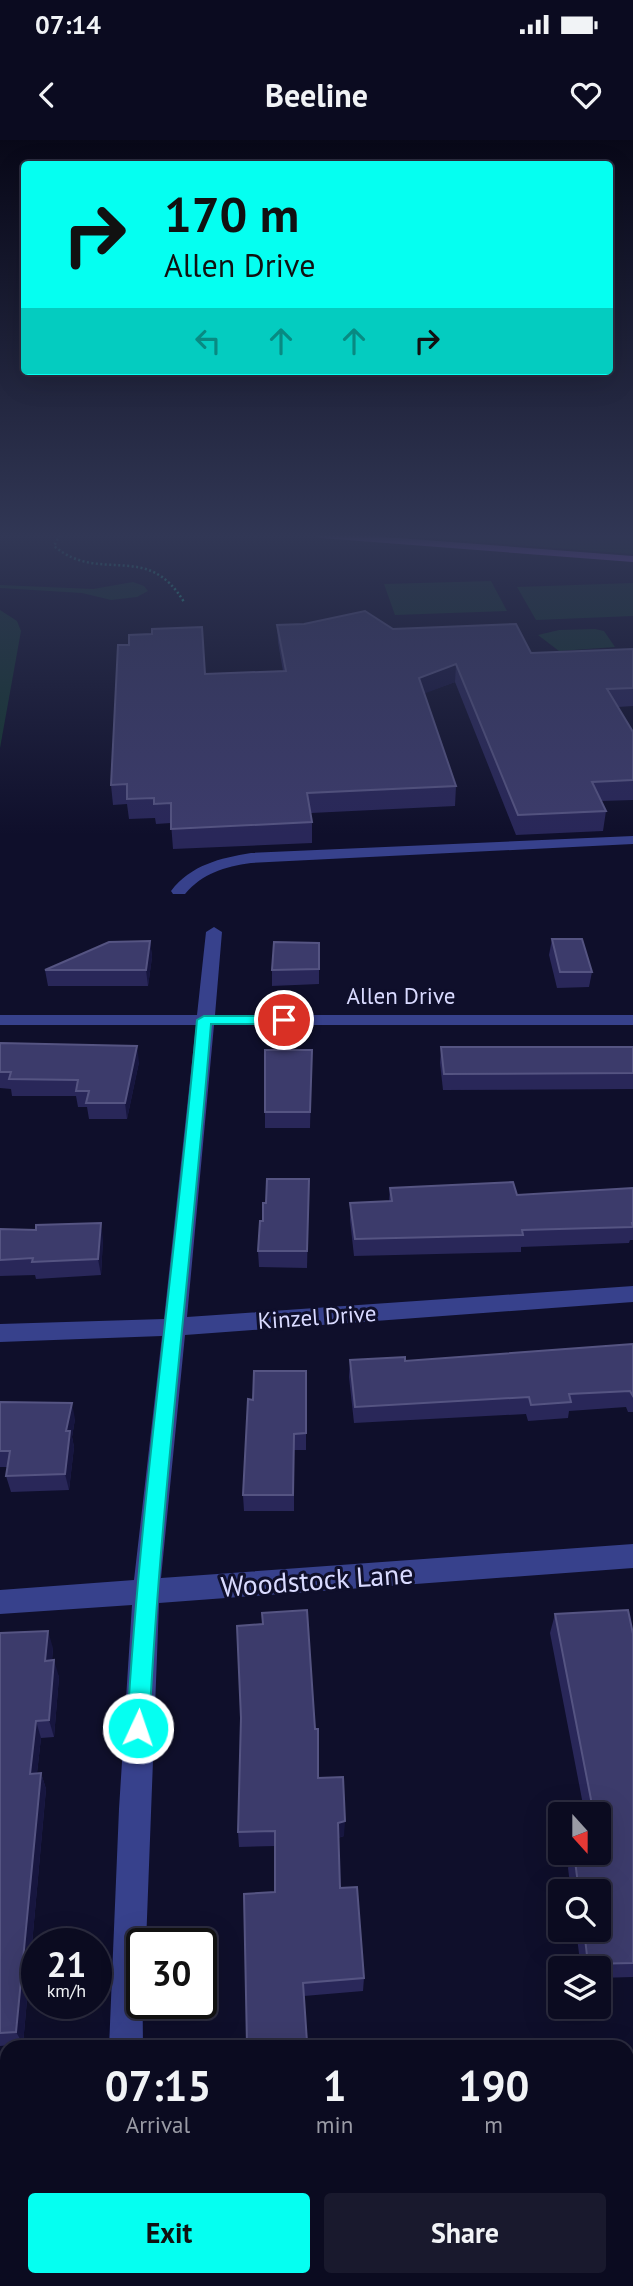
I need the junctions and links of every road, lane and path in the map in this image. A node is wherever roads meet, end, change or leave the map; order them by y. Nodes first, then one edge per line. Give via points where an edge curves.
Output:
1 (633, 840) edge
2 (178, 891) dead end
3 (214, 932) dead end
4 (0, 1020) edge
5 (204, 1020) junction
6 (633, 1020) edge
7 (633, 1294) edge
8 (173, 1327) junction
9 (0, 1333) edge
10 (633, 1556) edge
11 (146, 1593) junction
12 (0, 1602) edge
13 (126, 2040) edge

1 - 2 street via 251,858 213,865
3 - 5 street
4 - 5 street, Allen Drive
5 - 6 street, Allen Drive
5 - 8 street
7 - 8 street, Kinzel Drive
8 - 9 street, Kinzel Drive
8 - 11 street
10 - 11 street, Woodstock Lane
11 - 12 street, Woodstock Lane
11 - 13 street

